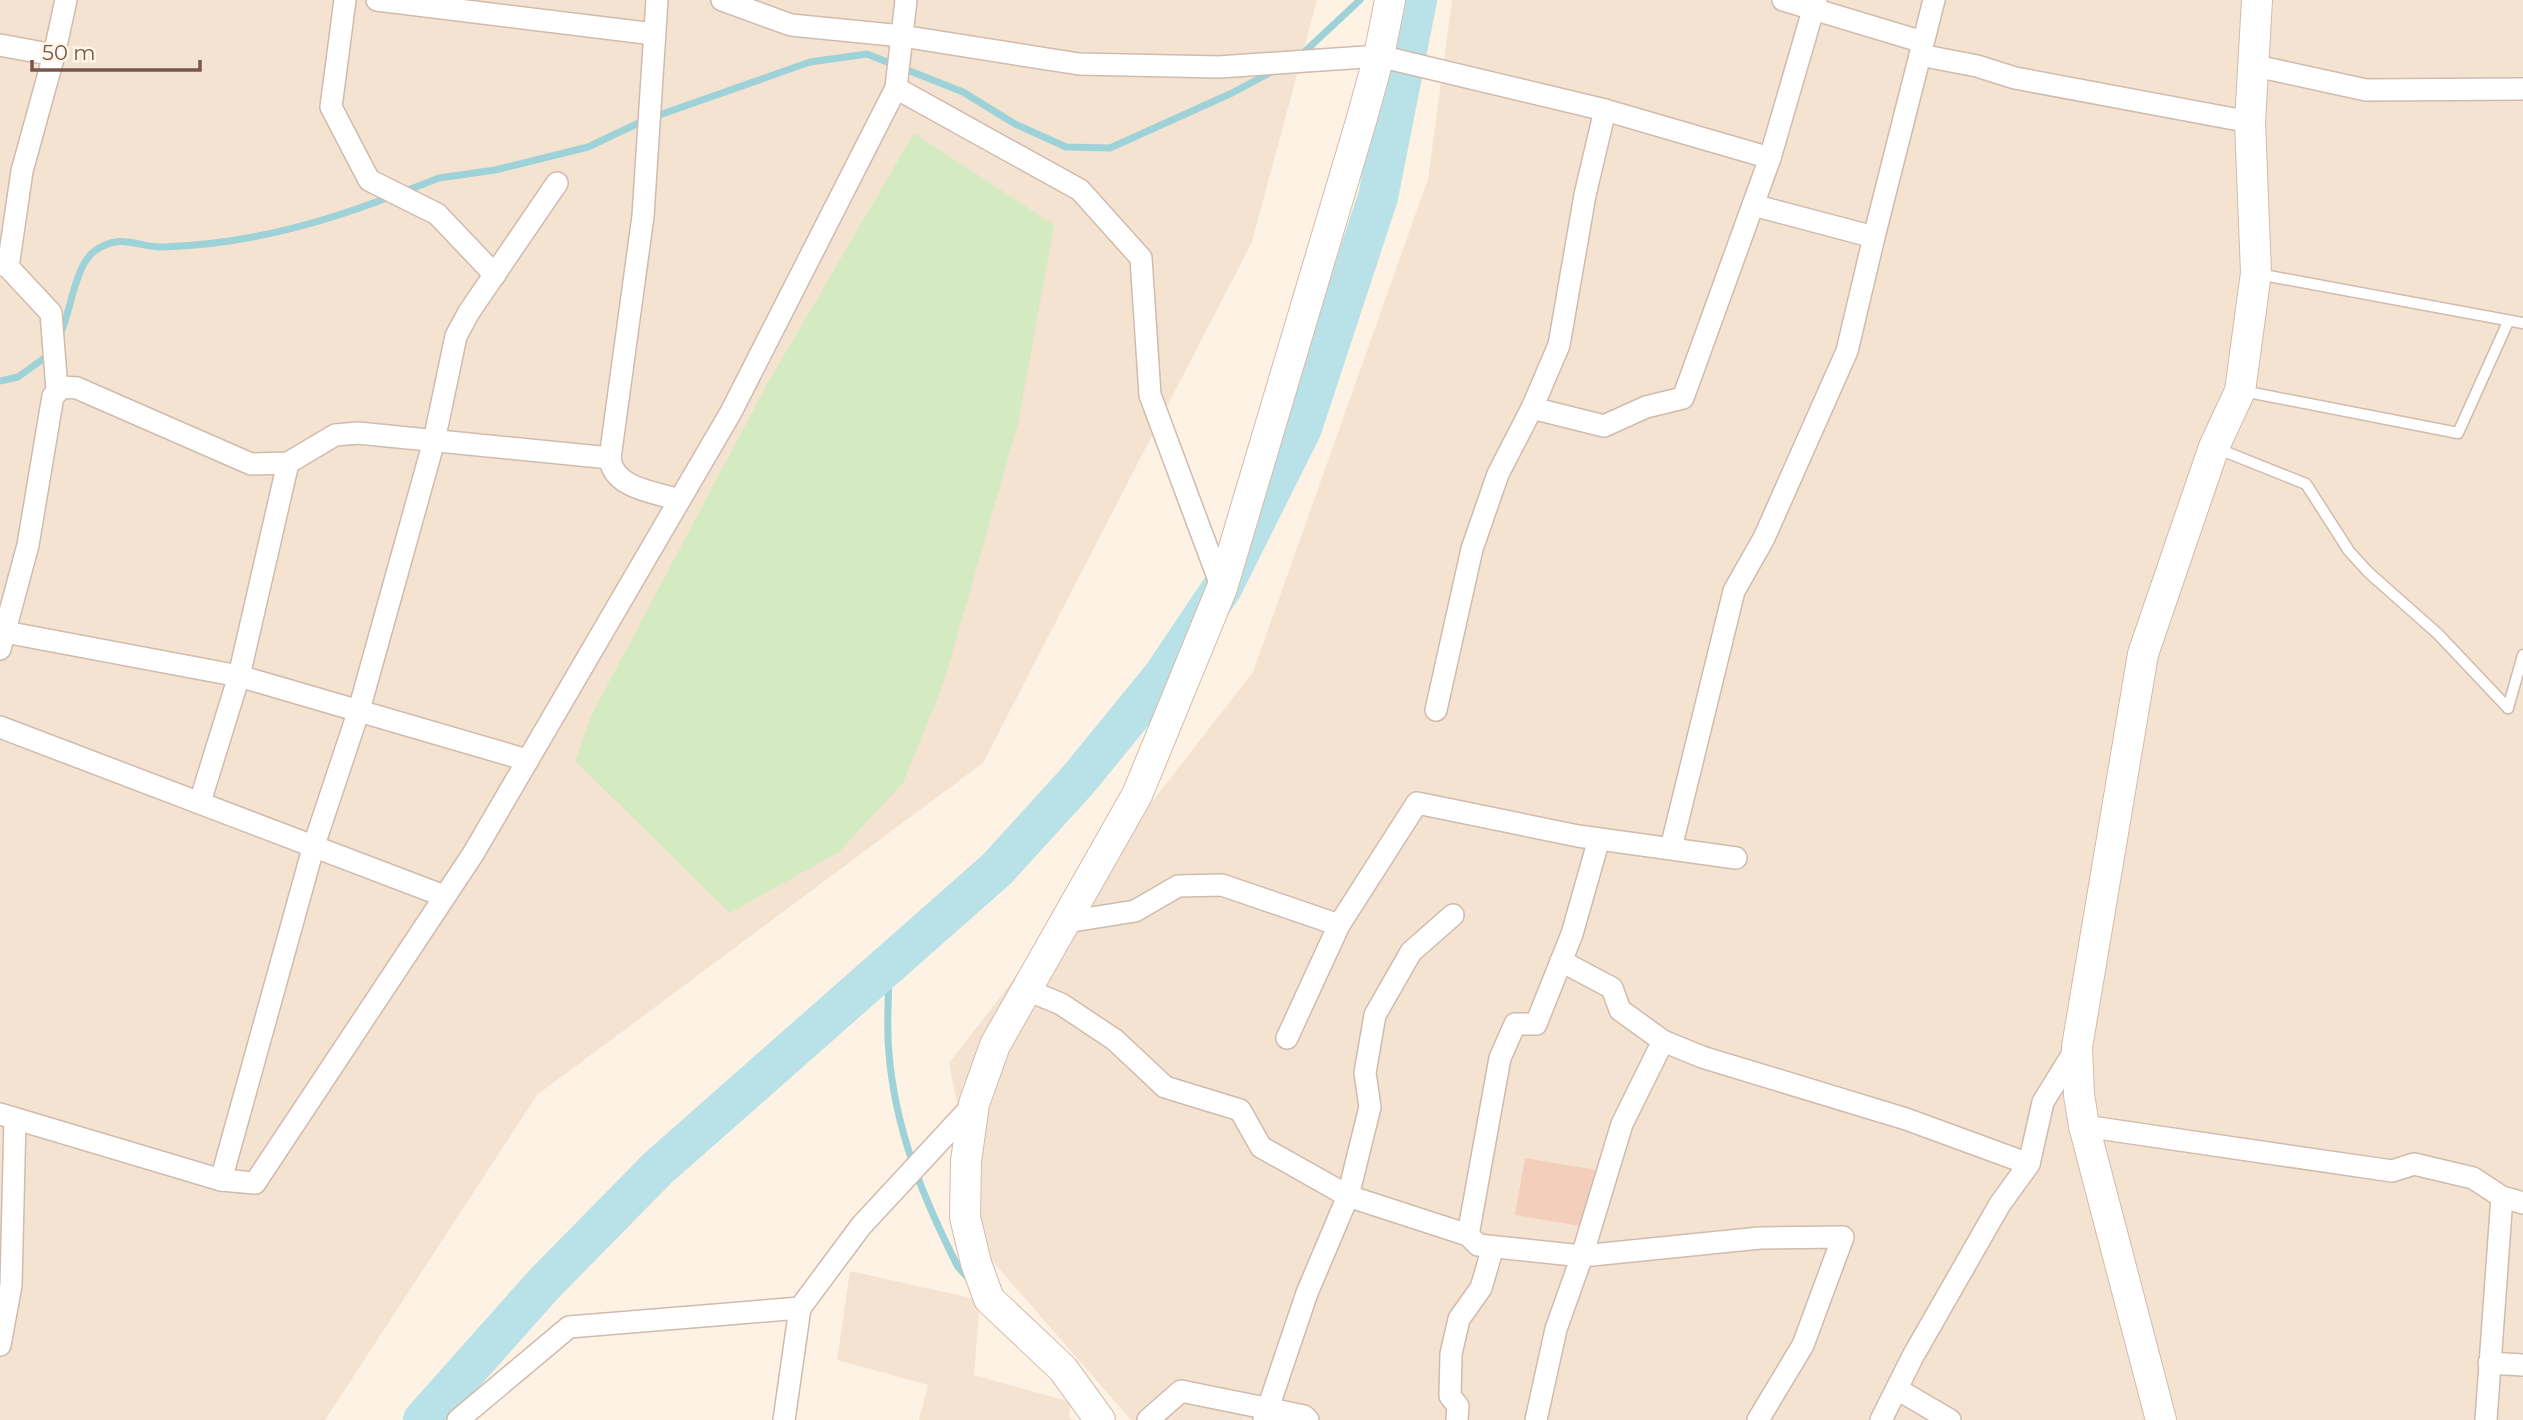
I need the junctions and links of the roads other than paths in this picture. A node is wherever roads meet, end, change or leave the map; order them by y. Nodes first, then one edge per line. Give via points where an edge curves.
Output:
1 (66, 0) edge
2 (345, 0) edge
3 (377, 0) edge
4 (657, 0) edge
5 (722, 0) edge
6 (906, 0) edge
7 (1390, 0) edge
8 (1783, 0) edge
9 (1934, 0) edge
10 (2257, 0) edge
11 (1814, 6) edge
12 (654, 34) junction
13 (902, 36) junction
14 (0, 45) edge
15 (1922, 49) junction
16 (54, 55) junction
17 (1379, 57) junction
18 (2252, 65) junction
19 (896, 88) junction
20 (2523, 89) edge
21 (1605, 110) junction
22 (2250, 122) junction
23 (1770, 158) junction
24 (557, 183) dead end
25 (1753, 205) junction
26 (1874, 237) junction
27 (4, 266) edge
28 (2256, 273) junction
29 (495, 275) junction
30 (2508, 322) junction
31 (2523, 323) edge
32 (57, 390) junction
33 (2240, 391) junction
34 (1532, 408) junction
35 (434, 441) junction
36 (2214, 447) junction
37 (610, 458) junction
38 (288, 463) junction
39 (680, 500) junction
40 (1222, 588) junction
41 (2, 638) edge
42 (2523, 655) edge
43 (239, 676) junction
44 (359, 710) junction
45 (1436, 710) dead end
46 (0, 727) edge
47 (527, 760) junction
48 (200, 802) junction
49 (1599, 839) junction
50 (314, 845) junction
51 (1671, 848) junction
52 (1736, 858) dead end
53 (444, 896) junction
54 (1453, 915) dead end
55 (1066, 922) junction
56 (1339, 925) junction
57 (1561, 961) junction
58 (1027, 990) junction
59 (1287, 1038) dead end
60 (1663, 1041) junction
61 (2077, 1047) junction
62 (974, 1104) junction
63 (8, 1116) edge
64 (2084, 1126) junction
65 (2029, 1164) junction
66 (221, 1180) junction
67 (1348, 1196) junction
68 (2502, 1197) junction
69 (2523, 1203) edge
70 (1468, 1235) junction
71 (1493, 1247) junction
72 (1582, 1256) junction
73 (800, 1308) junction
74 (0, 1345) edge
75 (2488, 1363) junction
76 (2523, 1365) edge
77 (1897, 1388) junction
78 (1266, 1414) edge
79 (458, 1420) edge
80 (784, 1420) edge
81 (1100, 1420) edge
82 (1148, 1420) edge
83 (1308, 1420) edge
84 (1457, 1420) edge
85 (1536, 1420) edge
86 (1758, 1420) edge
87 (1881, 1420) edge
88 (1950, 1420) edge
89 (2161, 1420) edge
90 (2486, 1420) edge

1 - 16 street
2 - 29 street via 331,107 369,180 437,214
3 - 12 street
4 - 12 street
5 - 13 street via 791,25
6 - 13 street
7 - 17 main road
8 - 11 street
9 - 15 street
10 - 18 main road
11 - 15 street
11 - 23 street
12 - 37 street via 643,216
13 - 17 street via 1079,64 1219,67
13 - 19 street
14 - 16 street
15 - 22 street via 2015,78
15 - 26 street
16 - 27 street via 22,171
17 - 21 street
17 - 40 main road
18 - 20 street via 2366,90
18 - 22 main road
19 - 39 street via 737,400
19 - 40 street via 1080,190 1141,258 1150,395
21 - 23 street
21 - 34 street via 1559,345
22 - 28 main road
23 - 25 street
24 - 29 street
25 - 26 street
25 - 34 street via 1684,398 1646,407 1604,426
26 - 51 street via 1847,351 1764,538 1734,591
27 - 32 street via 51,313
28 - 30 lane
28 - 33 main road
29 - 35 street via 456,336
30 - 31 lane
30 - 33 lane via 2458,433
32 - 38 street via 77,388 251,464
32 - 41 street via 27,545
33 - 36 main road
34 - 45 street via 1498,474 1472,549
35 - 37 street
35 - 38 street via 335,435
35 - 44 street
36 - 42 lane via 2306,484 2349,551 2508,708
36 - 61 main road via 2143,654
37 - 39 street via 621,480
38 - 43 street
39 - 47 street
40 - 55 main road via 1137,795
41 - 43 street
43 - 44 street
43 - 48 street
44 - 47 street
44 - 50 street
46 - 48 street
47 - 53 street
48 - 50 street
49 - 51 street
49 - 56 street via 1417,803
49 - 57 street
50 - 53 street
50 - 66 street
51 - 52 street
53 - 66 street via 255,1184
54 - 67 street via 1411,952 1375,1015 1366,1073 1370,1107
55 - 56 street via 1135,911 1178,886 1222,885
55 - 58 main road
56 - 59 street
57 - 60 street via 1612,988 1620,1010
57 - 70 street via 1536,1024 1515,1024 1500,1058
58 - 62 main road via 995,1045
58 - 67 street via 1061,1004 1115,1040 1165,1087 1240,1110 1261,1147
60 - 65 street
60 - 72 street via 1622,1124
61 - 64 main road
61 - 65 street via 2043,1101
62 - 73 street via 861,1226
62 - 81 main road via 965,1217 989,1299 1063,1369
63 - 66 street
63 - 74 street via 11,1285
64 - 68 street via 2392,1171 2414,1164 2473,1178
64 - 89 main road
65 - 77 street via 2000,1204
67 - 70 street
67 - 78 street via 1307,1293
68 - 69 street
68 - 75 street
70 - 71 street via 1478,1245
71 - 72 street
71 - 84 street via 1481,1288 1459,1319 1451,1354 1450,1396 1458,1406
72 - 85 street via 1556,1329
72 - 86 street via 1760,1238 1843,1237 1803,1345
73 - 79 street via 569,1328
73 - 80 street
75 - 76 street
75 - 90 street
77 - 87 street
77 - 88 street
78 - 82 street via 1181,1391
78 - 83 street

